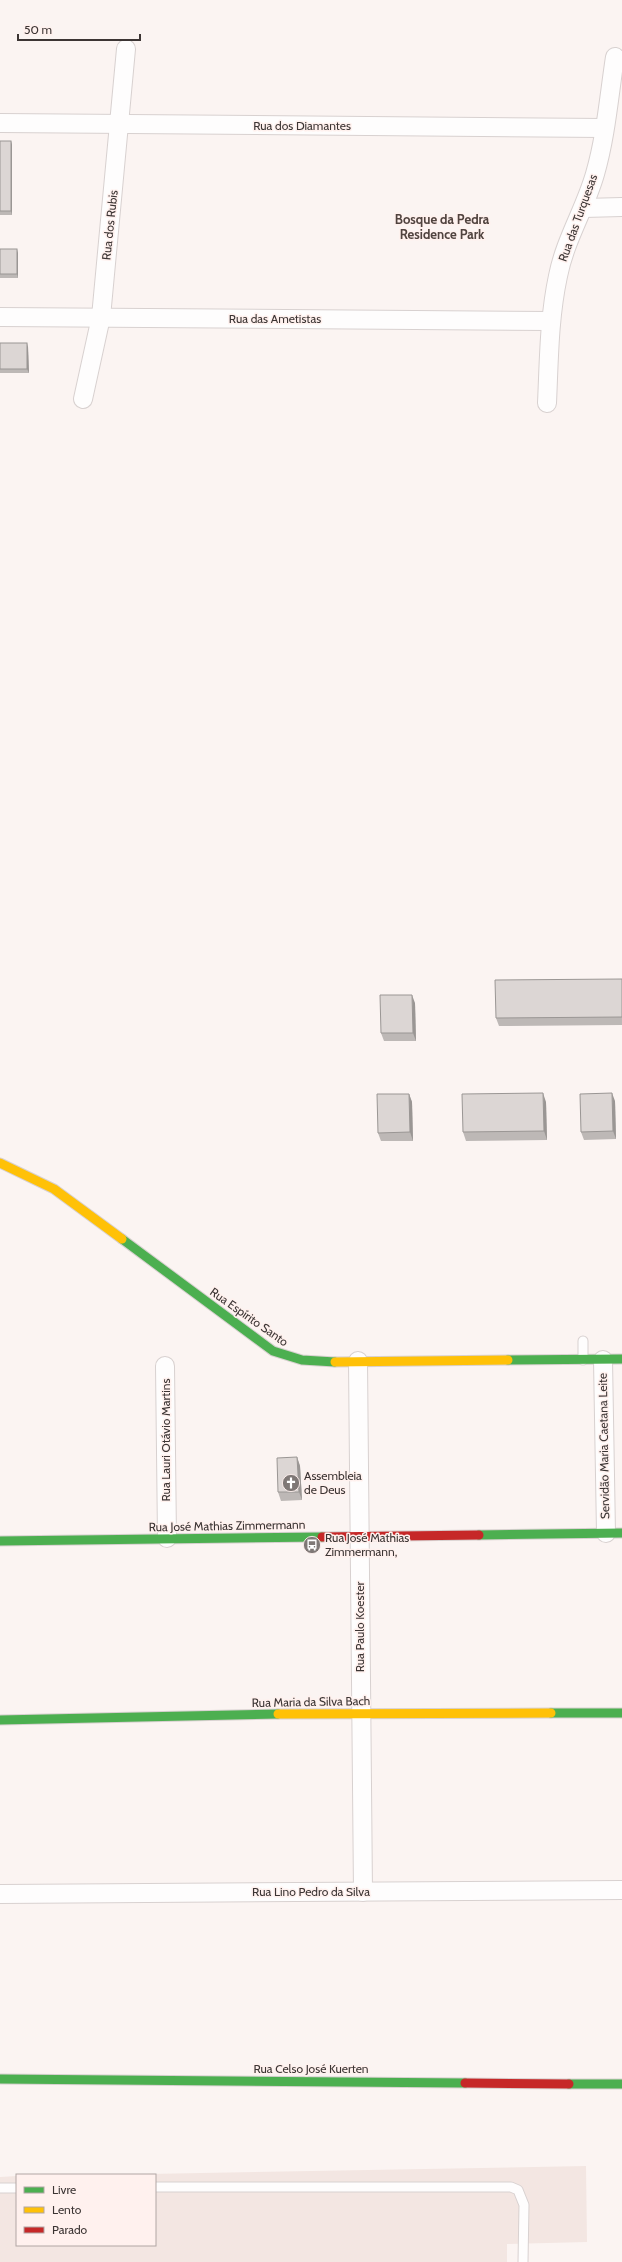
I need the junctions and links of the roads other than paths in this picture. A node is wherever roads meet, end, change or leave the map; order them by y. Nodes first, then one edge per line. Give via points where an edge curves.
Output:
1 (126, 49) dead end
2 (615, 57) dead end
3 (0, 123) edge
4 (120, 124) junction
5 (604, 128) junction
6 (622, 207) edge
7 (584, 208) junction
8 (0, 317) edge
9 (101, 318) junction
10 (550, 321) junction
11 (83, 400) dead end
12 (547, 403) dead end
13 (0, 1163) edge
14 (583, 1341) dead end
15 (583, 1360) junction
16 (603, 1360) junction
17 (622, 1360) edge
18 (358, 1362) junction
19 (166, 1366) dead end
20 (614, 1533) edge
21 (359, 1536) junction
22 (167, 1538) junction
23 (0, 1540) edge
24 (360, 1712) junction
25 (622, 1713) edge
26 (0, 1720) edge
27 (622, 1890) edge
28 (363, 1892) junction
29 (0, 1894) edge
30 (0, 2079) edge
31 (622, 2084) edge
32 (156, 2187) edge
33 (0, 2188) edge
34 (16, 2188) edge
35 (523, 2262) edge

1 - 4 street, Rua dos Rubis
2 - 5 street, Rua das Turquesas
3 - 4 street, Rua dos Diamantes
4 - 5 street, Rua dos Diamantes
4 - 9 street, Rua dos Rubis
5 - 7 street, Rua das Turquesas
6 - 7 street
7 - 10 street, Rua das Turquesas via 569,238 558,275
8 - 9 street, Rua das Ametistas
9 - 10 street, Rua das Ametistas
9 - 11 street, Rua dos Rubis
10 - 12 street, Rua das Turquesas
13 - 18 street, Rua Espírito Santo via 54,1189 273,1352 296,1359
14 - 15 lane
15 - 16 street, Rua Espírito Santo
15 - 18 street, Rua Espírito Santo
16 - 17 street, Rua Espírito Santo
16 - 20 street, Servidão Maria Caetana Leite
18 - 21 street, Rua Paulo Koester
19 - 22 street, Rua Lauri Otávio Martins
20 - 21 street, Rua José Mathias Zimmermann
21 - 22 street, Rua José Mathias Zimmermann
21 - 24 street, Rua Paulo Koester
22 - 23 street, Rua José Mathias Zimmermann
24 - 25 street, Rua Maria da Silva Bach
24 - 26 street, Rua Maria da Silva Bach
24 - 28 street, Rua Paulo Koester
27 - 28 street, Rua Lino Pedro da Silva
28 - 29 street, Rua Lino Pedro da Silva
30 - 31 street, Rua Celso José Kuerten
32 - 35 lane via 512,2187 518,2190 524,2205
33 - 34 lane

